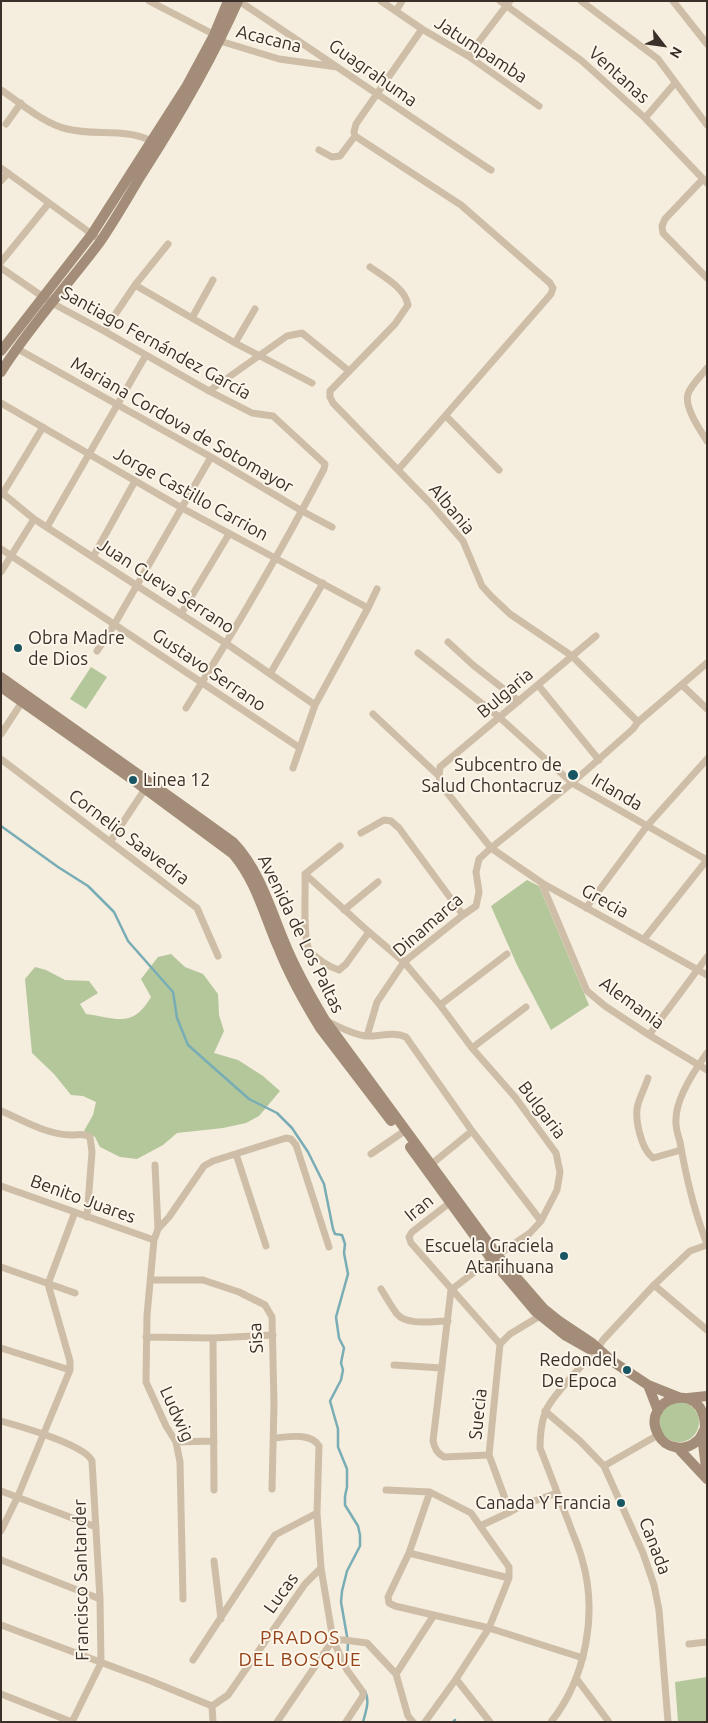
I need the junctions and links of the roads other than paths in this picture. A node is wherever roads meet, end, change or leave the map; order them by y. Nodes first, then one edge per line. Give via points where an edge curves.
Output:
1 (149, 1) edge
2 (228, 1) edge
3 (238, 1) edge
4 (381, 1) edge
5 (402, 1) edge
6 (581, 1) edge
7 (673, 1) edge
8 (505, 3) edge
9 (396, 11) junction
10 (422, 29) junction
11 (219, 38) junction
12 (707, 44) edge
13 (468, 56) junction
14 (339, 67) junction
15 (675, 83) junction
16 (1, 90) edge
17 (377, 94) junction
18 (21, 103) junction
19 (539, 106) dead end
20 (644, 118) junction
21 (6, 124) dead end
22 (707, 125) edge
23 (355, 136) junction
24 (151, 141) junction
25 (319, 150) dead end
26 (1, 168) edge
27 (490, 170) dead end
28 (8, 173) junction
29 (1, 181) edge
30 (705, 181) edge
31 (49, 203) junction
32 (96, 237) junction
33 (168, 244) dead end
34 (1, 262) edge
35 (370, 267) dead end
36 (1, 268) edge
37 (707, 278) edge
38 (213, 280) dead end
39 (135, 285) junction
40 (42, 297) junction
41 (52, 303) junction
42 (255, 309) dead end
43 (192, 318) junction
44 (104, 330) junction
45 (235, 343) junction
46 (16, 348) junction
47 (1, 351) edge
48 (146, 355) junction
49 (260, 355) junction
50 (707, 368) edge
51 (349, 371) junction
52 (1, 372) edge
53 (312, 383) dead end
54 (209, 391) junction
55 (1, 403) edge
56 (117, 404) junction
57 (446, 416) junction
58 (43, 427) junction
59 (707, 441) edge
60 (88, 453) junction
61 (211, 457) junction
62 (398, 470) junction
63 (499, 470) dead end
64 (136, 481) junction
65 (2, 493) edge
66 (182, 508) junction
67 (302, 511) junction
68 (34, 519) junction
69 (47, 527) junction
70 (332, 527) dead end
71 (229, 534) junction
72 (1, 549) edge
73 (12, 556) junction
74 (93, 557) junction
75 (276, 558) junction
76 (1, 572) edge
77 (323, 583) junction
78 (136, 586) junction
79 (377, 589) dead end
80 (368, 608) junction
81 (181, 614) junction
82 (114, 625) junction
83 (596, 636) dead end
84 (448, 642) dead end
85 (227, 644) junction
86 (97, 651) dead end
87 (418, 653) dead end
88 (572, 656) junction
89 (707, 663) edge
90 (270, 674) junction
91 (1, 676) edge
92 (201, 684) junction
93 (538, 685) junction
94 (682, 685) junction
95 (1, 687) edge
96 (25, 698) junction
97 (519, 700) junction
98 (315, 705) junction
99 (186, 708) dead end
100 (707, 709) edge
101 (373, 714) dead end
102 (499, 717) junction
103 (638, 722) junction
104 (1, 734) edge
105 (300, 748) junction
106 (1, 759) edge
107 (707, 759) edge
108 (599, 760) junction
109 (293, 768) dead end
110 (439, 776) junction
111 (572, 783) junction
112 (147, 785) junction
113 (647, 826) junction
114 (362, 833) dead end
115 (110, 842) junction
116 (340, 846) dead end
117 (491, 848) junction
118 (707, 860) edge
119 (306, 874) junction
120 (378, 882) dead end
121 (542, 883) junction
122 (586, 908) junction
123 (344, 910) junction
124 (463, 915) junction
125 (369, 932) junction
126 (644, 939) junction
127 (507, 954) dead end
128 (218, 956) dead end
129 (707, 957) edge
130 (404, 962) junction
131 (697, 969) junction
132 (707, 975) edge
133 (440, 1005) junction
134 (526, 1007) dead end
135 (321, 1022) junction
136 (649, 1035) junction
137 (367, 1036) junction
138 (472, 1048) junction
139 (707, 1053) edge
140 (698, 1065) junction
141 (707, 1070) edge
142 (648, 1078) dead end
143 (1, 1111) edge
144 (472, 1131) junction
145 (403, 1132) junction
146 (681, 1150) junction
147 (236, 1154) junction
148 (371, 1154) dead end
149 (155, 1165) dead end
150 (429, 1166) junction
151 (1, 1186) edge
152 (454, 1200) junction
153 (75, 1212) junction
154 (87, 1217) junction
155 (541, 1221) junction
156 (158, 1229) junction
157 (154, 1240) junction
158 (707, 1244) edge
159 (266, 1246) dead end
160 (330, 1246) dead end
161 (495, 1258) junction
162 (1, 1267) edge
163 (150, 1280) junction
164 (48, 1284) junction
165 (654, 1285) junction
166 (381, 1289) dead end
167 (451, 1290) junction
168 (75, 1293) dead end
169 (540, 1316) junction
170 (448, 1321) junction
171 (707, 1330) edge
172 (273, 1335) junction
173 (146, 1337) junction
174 (214, 1338) junction
175 (500, 1344) junction
176 (1, 1348) edge
177 (597, 1349) junction
178 (394, 1365) dead end
179 (442, 1368) junction
180 (70, 1370) junction
181 (648, 1385) junction
182 (707, 1396) edge
183 (683, 1397) junction
184 (545, 1411) junction
185 (658, 1411) junction
186 (1, 1421) edge
187 (705, 1429) edge
188 (44, 1434) junction
189 (658, 1435) junction
190 (274, 1438) junction
191 (214, 1441) junction
192 (176, 1442) junction
193 (678, 1448) junction
194 (488, 1455) junction
195 (604, 1466) junction
196 (707, 1478) edge
197 (272, 1489) dead end
198 (214, 1490) dead end
199 (386, 1490) dead end
200 (1, 1491) edge
201 (430, 1492) junction
202 (557, 1493) junction
203 (18, 1496) junction
204 (510, 1512) junction
205 (317, 1513) junction
206 (480, 1526) junction
207 (96, 1527) junction
208 (1, 1531) edge
209 (408, 1553) junction
210 (1, 1560) edge
211 (214, 1561) dead end
212 (321, 1568) junction
213 (509, 1578) junction
214 (100, 1599) junction
215 (183, 1599) dead end
216 (434, 1615) junction
217 (221, 1619) junction
218 (1, 1625) edge
219 (489, 1628) junction
220 (333, 1640) junction
221 (707, 1642) edge
222 (689, 1644) dead end
223 (583, 1658) junction
224 (193, 1660) dead end
225 (101, 1663) junction
226 (396, 1674) junction
227 (576, 1678) junction
228 (456, 1679) junction
229 (1, 1694) edge
230 (212, 1706) junction
231 (72, 1722) edge
232 (214, 1722) edge
233 (276, 1722) edge
234 (346, 1722) edge
235 (413, 1722) edge
236 (425, 1722) edge
237 (490, 1722) edge
238 (551, 1722) edge
239 (609, 1722) edge
240 (668, 1722) edge

1 - 11 street, Acacana
2 - 11 main road
3 - 11 main road
3 - 14 street, Guagrahuma
4 - 9 street, Jatumpamba
5 - 9 street
6 - 15 street via 658,59
7 - 12 street
8 - 13 street
8 - 20 street, Ventanas via 582,61
9 - 10 street, Jatumpamba
10 - 13 street, Jatumpamba
10 - 17 street
11 - 14 street, Acacana via 279,59
11 - 24 main road
11 - 32 main road via 193,92
13 - 19 street, Jatumpamba
14 - 17 street, Guagrahuma
15 - 20 street
15 - 22 street
16 - 18 street
17 - 23 street via 356,124
17 - 27 street, Guagrahuma
18 - 21 street
18 - 24 street via 50,123 68,129 140,135
20 - 30 street, Ventanas
23 - 25 street via 340,156 332,157
23 - 57 street via 461,205 553,288
24 - 32 main road
26 - 28 street
28 - 29 street
28 - 31 street
30 - 37 street via 665,219 662,226 663,233
31 - 32 street
31 - 34 street
32 - 40 main road
32 - 41 main road
33 - 39 street
35 - 51 street, Albania via 406,297 408,305 395,324
36 - 40 street, Santiago Fernández García
38 - 43 street
39 - 43 street
39 - 44 street
40 - 41 street, Santiago Fernández García
40 - 47 main road
41 - 44 street, Santiago Fernández García
41 - 46 main road
42 - 45 street
43 - 45 street
44 - 48 street, Santiago Fernández García
45 - 49 street
46 - 52 main road
46 - 56 street, Mariana Cordova de Sotomayor
48 - 54 street, Santiago Fernández García
48 - 56 street
49 - 51 street via 287,336 302,333
49 - 53 street
49 - 54 street
50 - 59 street via 688,394 692,414
51 - 62 street, Albania via 330,391 330,397
54 - 67 street, Santiago Fernández García via 252,414 273,416 325,464
55 - 58 street, Jorge Castillo Carrion
56 - 60 street
56 - 61 street, Mariana Cordova de Sotomayor
57 - 62 street
57 - 63 street
58 - 60 street, Jorge Castillo Carrion
58 - 65 street
60 - 64 street, Jorge Castillo Carrion
60 - 69 street
61 - 66 street
61 - 67 street, Mariana Cordova de Sotomayor
62 - 88 street, Albania via 463,541 482,586 491,596 510,614
64 - 66 street, Jorge Castillo Carrion
64 - 74 street
65 - 68 street, Juan Cueva Serrano
66 - 71 street, Jorge Castillo Carrion
66 - 78 street
67 - 70 street, Mariana Cordova de Sotomayor
67 - 75 street
68 - 69 street, Juan Cueva Serrano
68 - 73 street
69 - 74 street, Juan Cueva Serrano
71 - 75 street, Jorge Castillo Carrion
71 - 81 street
72 - 73 street, Gustavo Serrano
73 - 76 street
73 - 82 street, Gustavo Serrano
74 - 78 street, Juan Cueva Serrano
75 - 77 street, Jorge Castillo Carrion
75 - 85 street
77 - 80 street, Jorge Castillo Carrion
77 - 90 street
78 - 81 street, Juan Cueva Serrano
78 - 82 street
79 - 80 street
80 - 98 street
81 - 85 street, Juan Cueva Serrano
82 - 86 street
82 - 92 street, Gustavo Serrano
83 - 88 street, Bulgaria
84 - 97 street
85 - 90 street, Juan Cueva Serrano
85 - 92 street
87 - 102 street, Irlanda
88 - 93 street, Bulgaria
88 - 103 street, Albania
89 - 94 street, Dinamarca
90 - 98 street, Juan Cueva Serrano
91 - 96 main road, Avenida de Los Paltas
92 - 99 street
92 - 105 street, Gustavo Serrano
93 - 97 street, Bulgaria
93 - 108 street
94 - 100 street
94 - 103 street, Dinamarca
95 - 96 main road, Avenida de Los Paltas
96 - 104 street
96 - 112 main road, Avenida de Los Paltas
97 - 102 street, Bulgaria
98 - 105 street
101 - 110 street, Grecia
102 - 110 street, Bulgaria via 440,767
102 - 111 street, Irlanda
103 - 108 street, Dinamarca
105 - 109 street
106 - 115 street, Cornelio Saavedra
107 - 113 street
108 - 111 street, Dinamarca
110 - 117 street, Grecia via 441,785
111 - 113 street, Irlanda
111 - 117 street, Dinamarca
112 - 115 street
112 - 135 main road, Avenida de Los Paltas via 233,854 243,866 293,982
113 - 118 street, Irlanda
113 - 122 street
114 - 124 street via 384,820 391,821
115 - 128 street, Cornelio Saavedra via 197,908
116 - 119 street
117 - 121 street, Grecia
117 - 124 street, Dinamarca via 479,859 476,906
118 - 126 street
119 - 123 street, Bulgaria
119 - 125 street via 306,938 309,950 339,970
120 - 123 street
121 - 122 street, Grecia
121 - 136 street, Alemania via 587,991
122 - 126 street, Grecia
123 - 125 street, Bulgaria
124 - 130 street, Dinamarca
125 - 130 street, Bulgaria
126 - 131 street, Grecia
127 - 133 street
129 - 131 street
130 - 133 street, Bulgaria
130 - 137 street, Dinamarca via 377,1002
131 - 132 street, Grecia
131 - 136 street
133 - 138 street, Bulgaria
134 - 138 street
135 - 137 street
135 - 145 main road, Avenida de Los Paltas
136 - 140 street, Alemania
137 - 144 street via 396,1034 406,1037
138 - 155 street, Bulgaria via 515,1097 556,1154 560,1172 556,1190
139 - 140 street
140 - 141 street, Alemania
140 - 146 street via 682,1095 676,1120
142 - 146 street via 637,1106 637,1126 643,1143 653,1158
143 - 154 street via 37,1127 90,1137 92,1152
144 - 150 street
144 - 155 street
145 - 148 street
145 - 150 main road, Avenida de Los Paltas
146 - 158 street
147 - 156 street via 204,1166
147 - 159 street
147 - 160 street via 291,1139 296,1144
149 - 156 street
150 - 152 main road, Avenida de Los Paltas
151 - 153 street, Benito Juares
152 - 161 main road, Avenida de Los Paltas
152 - 167 street, Iran via 408,1237
153 - 154 street, Benito Juares
153 - 164 street
154 - 157 street, Benito Juares
155 - 161 street, Bulgaria
156 - 157 street, Ludwig
157 - 163 street, Ludwig
158 - 165 street via 690,1251
161 - 167 street, Bulgaria
161 - 169 main road, Avenida de Los Paltas
161 - 177 main road, Avenida de Los Paltas via 544,1309
162 - 164 street
163 - 172 street, Sisa via 203,1280 239,1292 265,1305 272,1317
163 - 173 street, Ludwig
164 - 168 street
164 - 180 street
165 - 171 street
165 - 177 street
166 - 170 street via 404,1320
167 - 170 street
167 - 175 street
169 - 175 street
169 - 177 main road, Avenida de Los Paltas via 589,1349
170 - 179 street
172 - 174 street
172 - 190 street, Sisa
173 - 174 street
173 - 192 street, Ludwig via 146,1382
174 - 191 street
175 - 194 street, Suecia
176 - 180 street
177 - 181 main road, Avenida de Los Paltas
177 - 184 street
178 - 179 street
179 - 194 street via 433,1441 435,1449 444,1457
180 - 188 street
181 - 183 main road, Avenida de Los Paltas
181 - 185 main road
182 - 183 main road
183 - 185 main road via 670,1399
183 - 187 main road via 696,1402 702,1409
184 - 195 street, Canada
184 - 202 street via 540,1448
185 - 189 main road via 655,1419
186 - 188 street
187 - 193 main road via 692,1445
187 - 196 main road
188 - 203 street
188 - 207 street, Francisco Santander via 87,1453 92,1461
189 - 193 main road via 670,1446
189 - 195 street
190 - 197 street, Sisa
190 - 205 street via 310,1437 319,1446
191 - 192 street
191 - 198 street
192 - 215 street, Ludwig via 180,1462
193 - 196 main road
194 - 204 street, Suecia
195 - 240 street, Canada via 654,1585
199 - 201 street
200 - 203 street
201 - 206 street via 471,1513
201 - 209 street
202 - 204 street
202 - 223 street via 582,1559 588,1588
203 - 207 street
203 - 208 street
204 - 206 street
205 - 212 street
205 - 217 street via 275,1535
206 - 213 street via 509,1567
207 - 214 street, Francisco Santander
209 - 213 street
209 - 216 street via 388,1597 390,1603
210 - 214 street
211 - 217 street
212 - 220 street
212 - 230 street, Lucas via 305,1584 228,1695
213 - 219 street
214 - 225 street, Francisco Santander
216 - 219 street
216 - 226 street
217 - 224 street
218 - 225 street
219 - 223 street
219 - 228 street
220 - 226 street via 367,1643
220 - 233 street
220 - 234 street via 347,1670 363,1692
221 - 222 street
223 - 227 street
225 - 230 street
225 - 231 street, Francisco Santander
226 - 235 street via 408,1716
227 - 238 street
227 - 239 street
228 - 236 street
228 - 237 street
229 - 231 street
230 - 232 street

